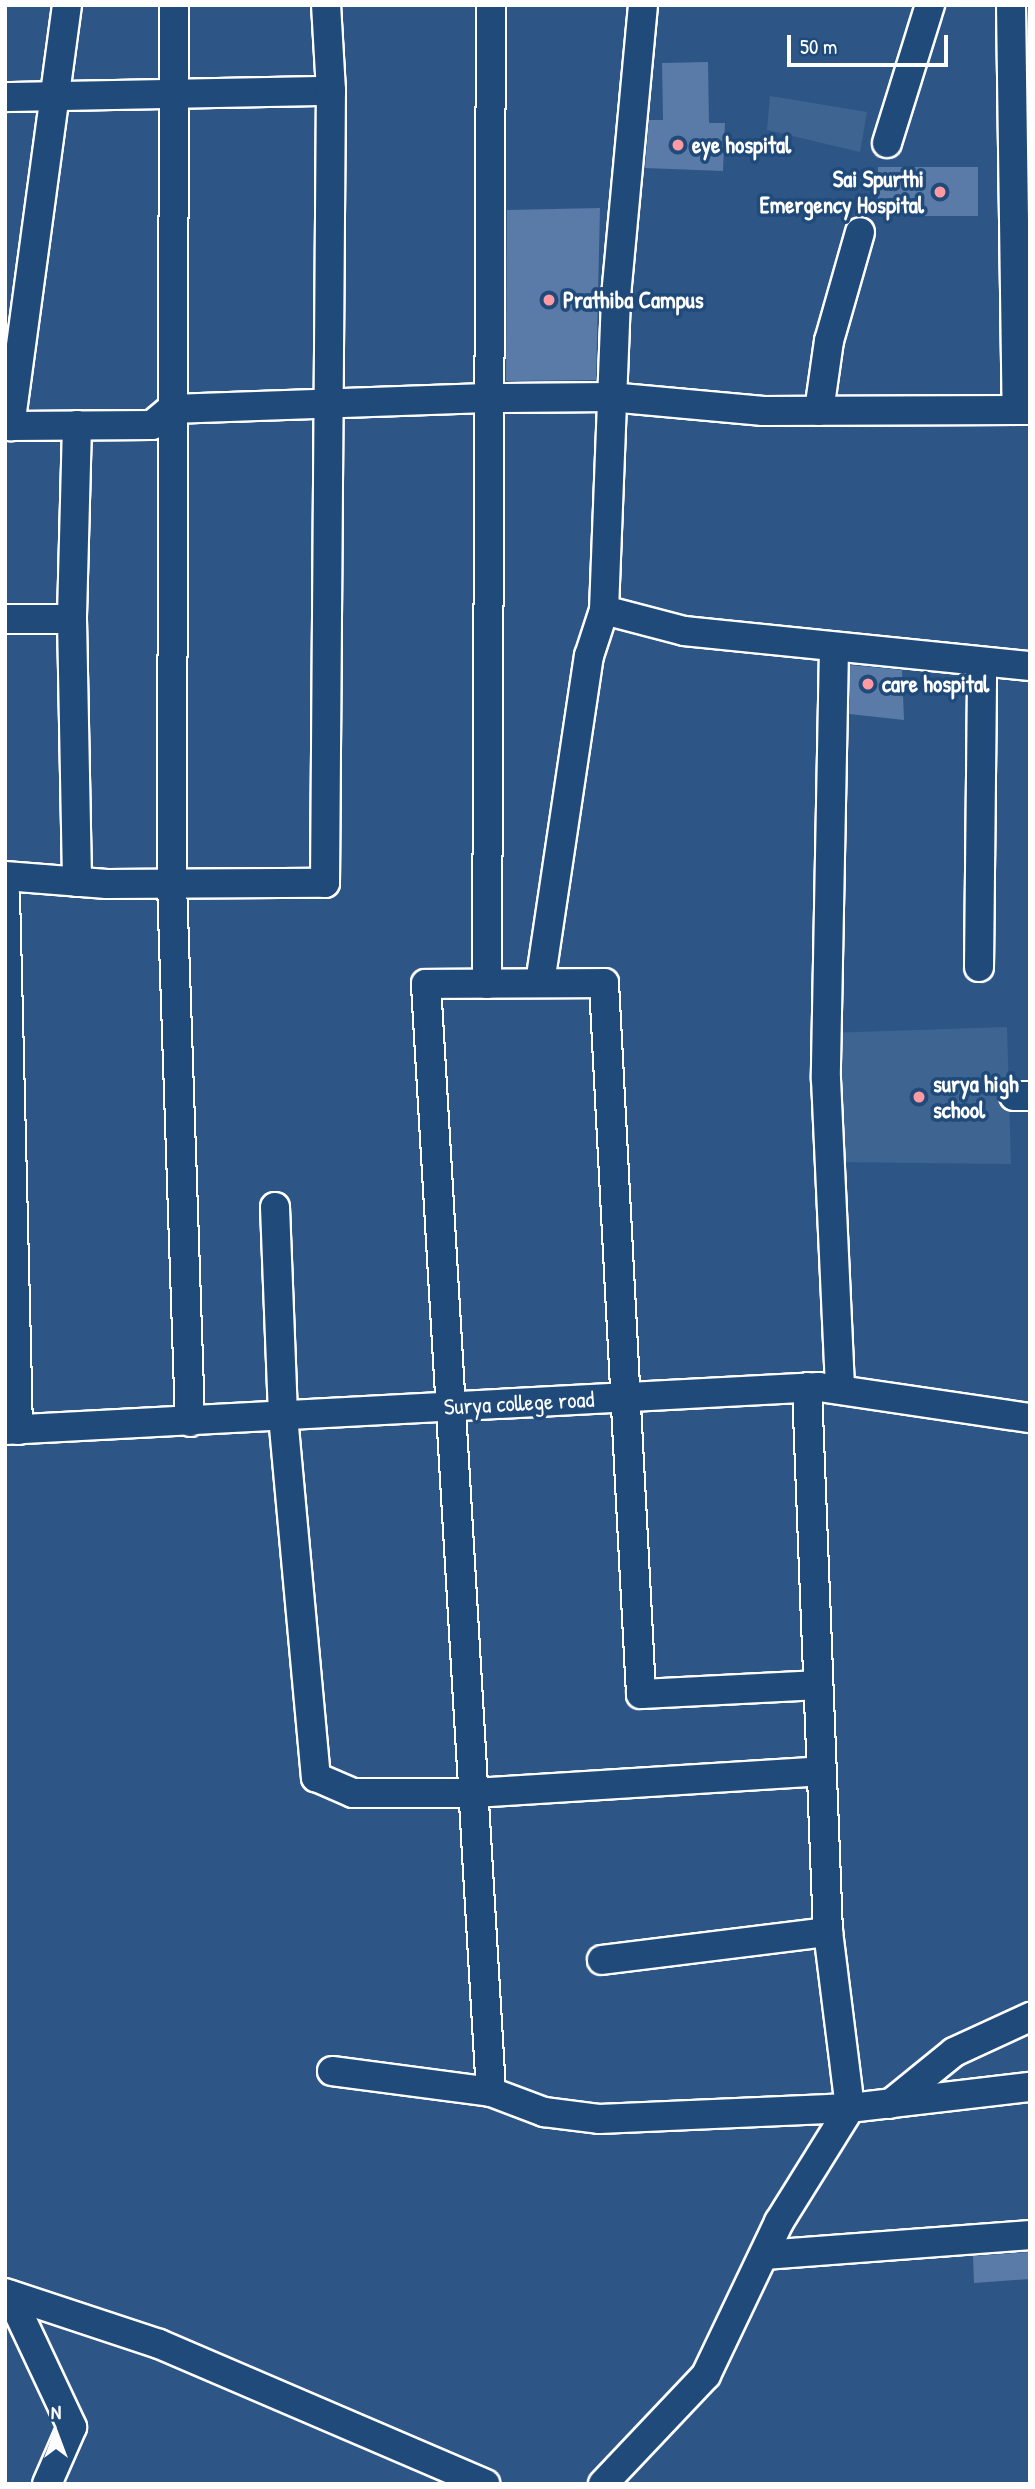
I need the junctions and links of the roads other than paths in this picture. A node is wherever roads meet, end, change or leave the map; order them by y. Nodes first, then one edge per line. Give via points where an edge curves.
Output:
1 (67, 5) edge
2 (174, 5) edge
3 (326, 5) edge
4 (491, 5) edge
5 (643, 5) edge
6 (930, 5) edge
7 (1011, 5) edge
8 (1030, 60) edge
9 (1012, 85) junction
10 (331, 91) junction
11 (174, 93) junction
12 (5, 97) edge
13 (56, 97) junction
14 (887, 143) dead end
15 (860, 232) dead end
16 (610, 397) junction
17 (494, 398) junction
18 (330, 402) junction
19 (171, 409) junction
20 (1023, 410) edge
21 (819, 411) junction
22 (77, 425) junction
23 (604, 610) junction
24 (5, 619) edge
25 (72, 619) junction
26 (834, 648) junction
27 (982, 662) junction
28 (1030, 666) edge
29 (5, 876) edge
30 (77, 882) junction
31 (172, 884) junction
32 (5, 894) edge
33 (979, 967) dead end
34 (540, 983) junction
35 (487, 984) junction
36 (275, 1208) dead end
37 (807, 1387) junction
38 (840, 1387) junction
39 (630, 1397) junction
40 (452, 1406) junction
41 (283, 1416) junction
42 (1030, 1418) edge
43 (190, 1422) junction
44 (12, 1430) edge
45 (817, 1685) junction
46 (821, 1771) junction
47 (474, 1793) junction
48 (828, 1932) junction
49 (601, 1960) dead end
50 (1030, 2017) edge
51 (332, 2071) dead end
52 (1030, 2087) edge
53 (491, 2092) junction
54 (890, 2104) junction
55 (850, 2108) junction
56 (1030, 2235) edge
57 (765, 2255) junction
58 (8, 2294) edge
59 (47, 2484) edge
60 (485, 2484) edge
61 (603, 2484) edge

1 - 13 street
2 - 11 street
3 - 10 street
4 - 17 street
5 - 16 street
6 - 14 street
7 - 9 street
8 - 9 street
9 - 20 street
10 - 11 street
10 - 18 street
11 - 13 street
11 - 19 street
12 - 13 street
13 - 22 street via 10,426
15 - 21 street via 829,341
16 - 17 street
16 - 21 street
16 - 23 street
17 - 18 street
17 - 35 street
18 - 19 street
18 - 31 street via 325,883
19 - 22 street via 152,425
19 - 31 street
20 - 21 street
22 - 25 street
23 - 26 street via 684,631
23 - 34 street via 589,656
24 - 25 street
25 - 30 street
26 - 27 street
26 - 38 street via 826,1079
27 - 28 street
27 - 33 street
29 - 30 street
30 - 31 street
31 - 43 street
32 - 44 street
34 - 35 street
34 - 39 street via 604,983
35 - 40 street via 426,984
36 - 41 street
37 - 38 street, Surya college road
37 - 39 street, Surya college road
37 - 45 street
38 - 42 street, Surya college road
39 - 40 street, Surya college road
39 - 45 street via 641,1695
40 - 41 street, Surya college road
40 - 47 street
41 - 43 street, Surya college road
41 - 47 street via 316,1777 353,1793
43 - 44 street, Surya college road
45 - 46 street
46 - 47 street
46 - 48 street
47 - 53 street
48 - 49 street
48 - 55 street
50 - 54 street via 954,2052
51 - 53 street
52 - 54 street
53 - 55 street via 544,2112 600,2119
54 - 55 street
55 - 57 street via 807,2173
56 - 57 street
57 - 61 street via 706,2375
58 - 59 street via 72,2427
58 - 60 street via 159,2344

